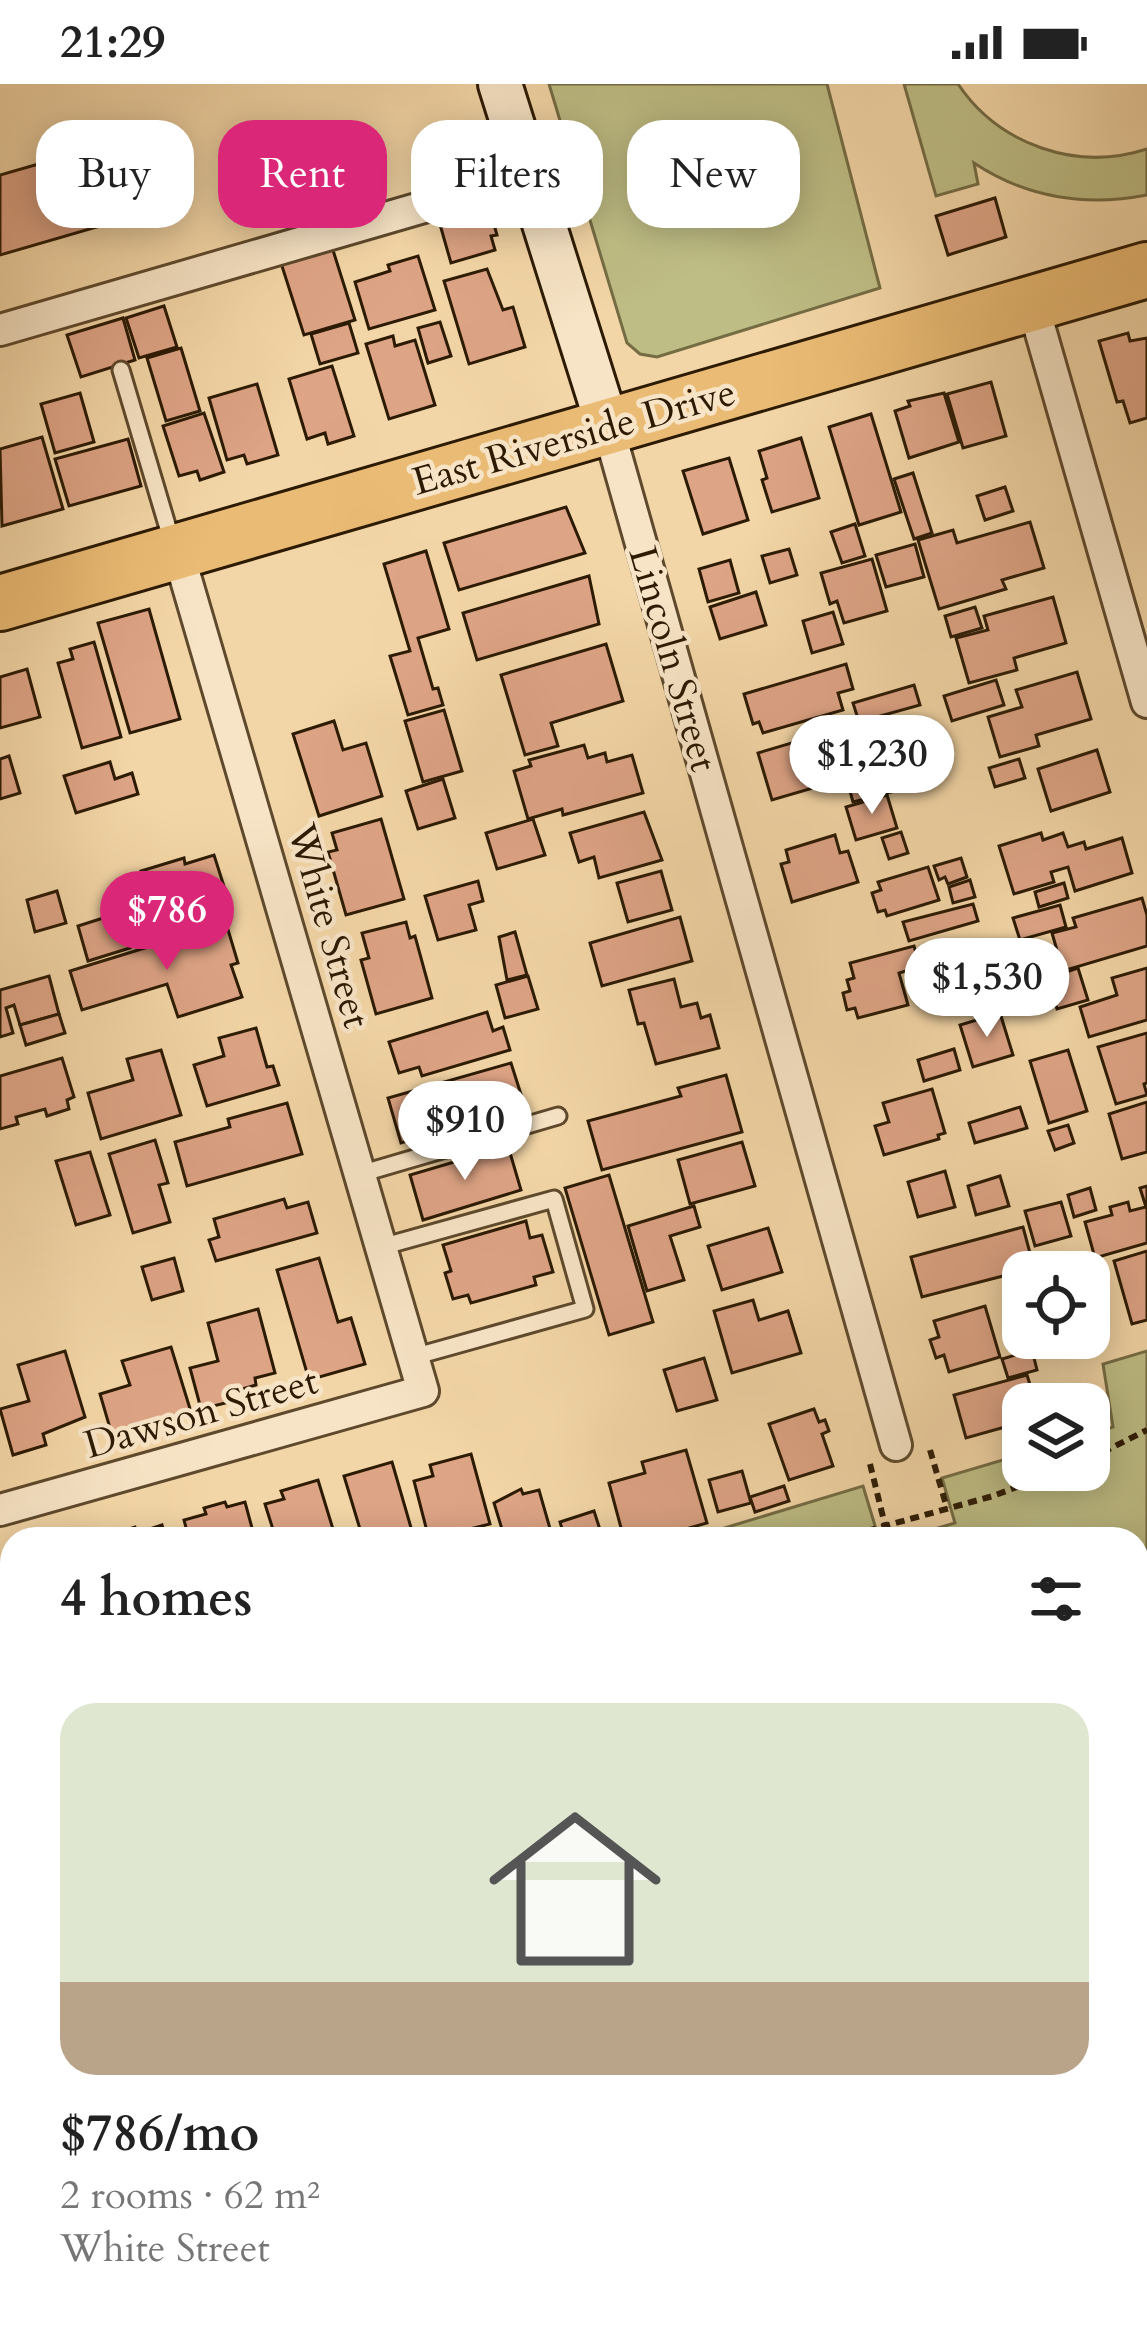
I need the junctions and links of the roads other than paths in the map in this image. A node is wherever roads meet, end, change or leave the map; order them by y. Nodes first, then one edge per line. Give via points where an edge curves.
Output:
1 (500, 84) edge
2 (511, 120) edge
3 (411, 210) edge
4 (544, 228) edge
5 (1147, 270) edge
6 (1033, 305) junction
7 (0, 330) edge
8 (121, 370) dead end
9 (608, 427) junction
10 (177, 552) junction
11 (0, 604) edge
12 (1147, 702) edge
13 (558, 1116) dead end
14 (360, 1174) junction
15 (381, 1247) junction
16 (413, 1357) junction
17 (423, 1391) joint
18 (896, 1445) dead end
19 (0, 1510) edge

1 - 2 street, Lincoln Street
3 - 7 street
4 - 9 street, Lincoln Street
5 - 6 highway, East Riverside Drive
6 - 9 highway, East Riverside Drive
6 - 12 street
8 - 10 lane
9 - 10 highway, East Riverside Drive
9 - 18 street, Lincoln Street
10 - 11 highway, East Riverside Drive
10 - 14 street, White Street
13 - 14 lane
14 - 15 street, White Street
15 - 16 street, White Street
15 - 16 lane via 554,1199 585,1309
16 - 17 street, White Street
17 - 19 street, Dawson Street

